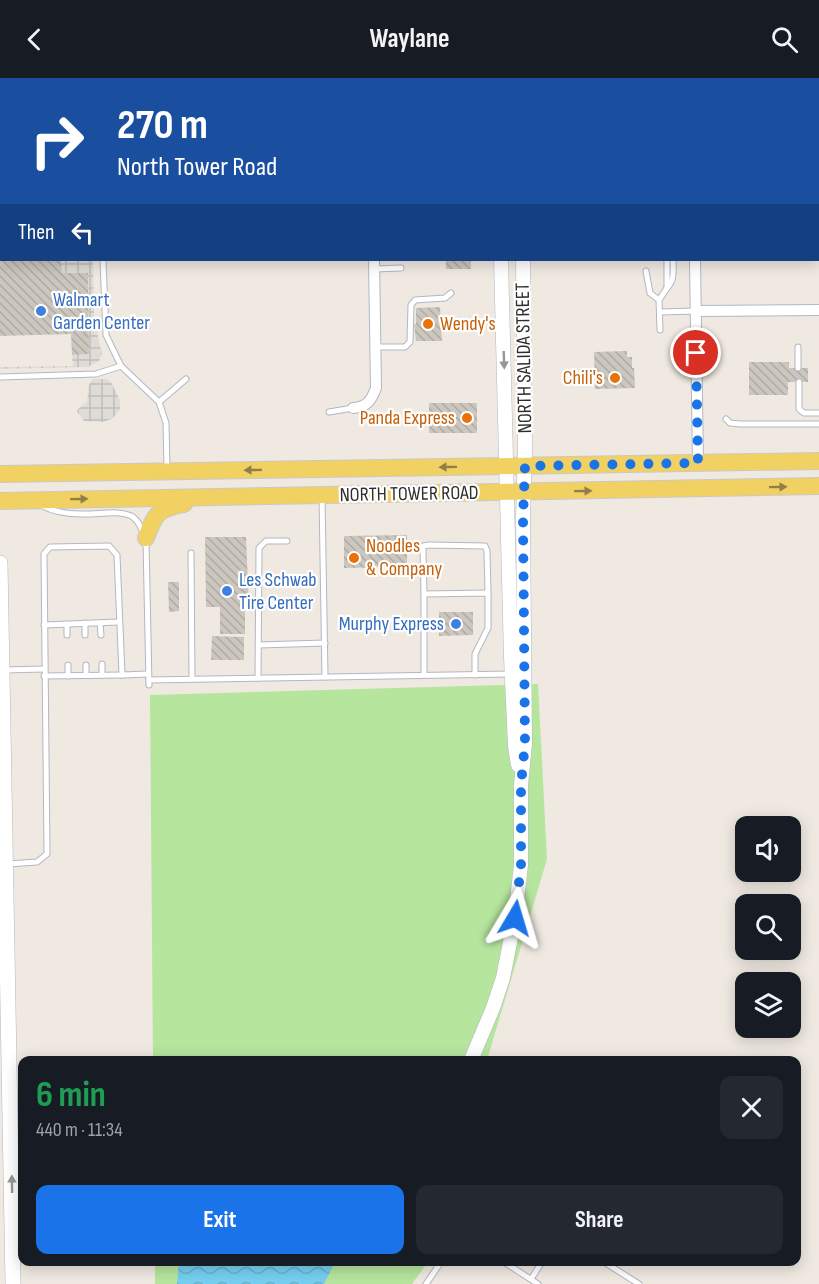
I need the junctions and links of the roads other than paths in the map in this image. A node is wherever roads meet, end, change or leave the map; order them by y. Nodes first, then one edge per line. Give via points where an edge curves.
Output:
1 (103, 261) edge
2 (501, 261) edge
3 (523, 261) edge
4 (667, 261) edge
5 (673, 261) edge
6 (695, 261) edge
7 (374, 264) edge
8 (401, 268) dead end
9 (646, 271) dead end
10 (667, 288) junction
11 (451, 293) dead end
12 (659, 300) junction
13 (819, 310) edge
14 (696, 311) junction
15 (660, 312) junction
16 (660, 330) dead end
17 (376, 347) junction
18 (798, 347) dead end
19 (121, 366) junction
20 (798, 368) dead end
21 (0, 377) edge
22 (186, 379) dead end
23 (799, 382) dead end
24 (159, 402) junction
25 (353, 408) joint
26 (329, 412) dead end
27 (819, 413) edge
28 (726, 419) dead end
29 (819, 424) edge
30 (819, 461) edge
31 (698, 463) junction
32 (507, 466) junction
33 (525, 466) junction
34 (167, 471) junction
35 (0, 474) edge
36 (819, 486) edge
37 (507, 492) junction
38 (525, 492) junction
39 (322, 495) junction
40 (229, 497) junction
41 (31, 500) junction
42 (0, 501) edge
43 (146, 538) junction
44 (287, 541) dead end
45 (191, 553) dead end
46 (0, 563) edge
47 (488, 593) junction
48 (424, 594) junction
49 (119, 622) junction
50 (85, 623) junction
51 (100, 623) junction
52 (67, 624) junction
53 (44, 625) junction
54 (101, 634) dead end
55 (67, 635) dead end
56 (85, 635) dead end
57 (325, 643) junction
58 (260, 645) junction
59 (68, 664) dead end
60 (102, 664) dead end
61 (86, 665) dead end
62 (44, 669) junction
63 (2, 670) junction
64 (518, 674) junction
65 (86, 675) junction
66 (102, 675) junction
67 (122, 675) junction
68 (424, 675) junction
69 (475, 675) junction
70 (44, 676) junction
71 (68, 676) junction
72 (325, 677) junction
73 (258, 678) junction
74 (192, 679) junction
75 (149, 680) junction
76 (3, 864) edge
77 (473, 1056) edge
78 (438, 1266) edge
79 (510, 1266) edge
80 (539, 1266) edge
81 (610, 1266) edge
82 (531, 1279) junction
83 (14, 1284) edge
84 (426, 1284) edge
85 (538, 1284) edge
86 (639, 1284) edge

1 - 19 lane via 106,335
2 -> 32 street, NORTH SALIDA STREET
3 - 33 street, NORTH SALIDA STREET
4 - 10 lane
5 - 10 lane via 672,284
6 - 14 street
7 - 8 lane
7 - 17 street
9 - 12 lane via 650,293
10 - 12 lane
11 - 17 lane via 443,299 415,300 411,305 410,342 405,346
12 - 15 lane
13 - 14 street
14 - 15 lane
14 - 31 street
15 - 16 lane
17 - 25 street via 376,388 368,404
18 - 20 lane
19 - 21 lane via 96,374
19 - 24 lane
22 - 24 lane
23 - 27 lane via 799,409
24 - 34 lane via 166,423
25 - 26 lane
28 - 29 lane via 740,424
30 - 31 main road, NORTH TOWER ROAD
31 - 33 main road, NORTH TOWER ROAD
32 - 33 main road, NORTH TOWER ROAD
32 -> 34 main road, NORTH TOWER ROAD
32 - 37 street, NORTH SALIDA STREET
33 - 38 street, NORTH SALIDA STREET
34 - 35 main road, NORTH TOWER ROAD
38 -> 36 main road, NORTH TOWER ROAD
37 - 38 main road, NORTH TOWER ROAD
37 - 39 main road, NORTH TOWER ROAD
37 - 64 street, NORTH SALIDA STREET
38 - 64 street, NORTH SALIDA STREET
39 - 40 main road, NORTH TOWER ROAD
39 - 57 lane
41 -> 40 main road, NORTH TOWER ROAD
40 - 43 main road via 161,510
41 - 42 main road, NORTH TOWER ROAD
41 - 43 lane via 52,511 132,516
43 - 75 lane
44 - 58 lane via 266,542 259,548
45 - 74 lane
46 - 63 main road
47 - 48 lane
47 - 48 lane via 485,546 439,545 423,546
47 - 69 lane via 488,628 475,654
48 - 68 lane
49 - 51 lane
49 - 53 lane via 117,555 109,546 50,547 44,554
49 - 67 lane
50 - 51 lane
50 - 52 lane
50 - 56 lane
51 - 54 lane
52 - 53 lane
52 - 55 lane
53 - 62 lane
57 - 58 lane
57 - 72 lane
58 - 73 lane
59 - 71 lane
60 - 66 lane
61 - 65 lane
62 - 63 lane
62 - 70 lane
63 - 76 main road
64 - 69 lane
64 - 77 street via 525,743 521,865 510,945 493,1008
65 - 66 lane
65 - 71 lane
66 - 67 lane
67 - 75 lane
68 - 69 lane
68 - 72 lane
70 - 71 lane
70 - 76 lane via 47,854 37,862
72 - 73 lane
73 - 74 lane
74 - 75 lane
83 -> 76 main road
78 - 84 lane
79 - 82 lane
80 - 82 lane
81 - 86 lane
82 - 85 lane

